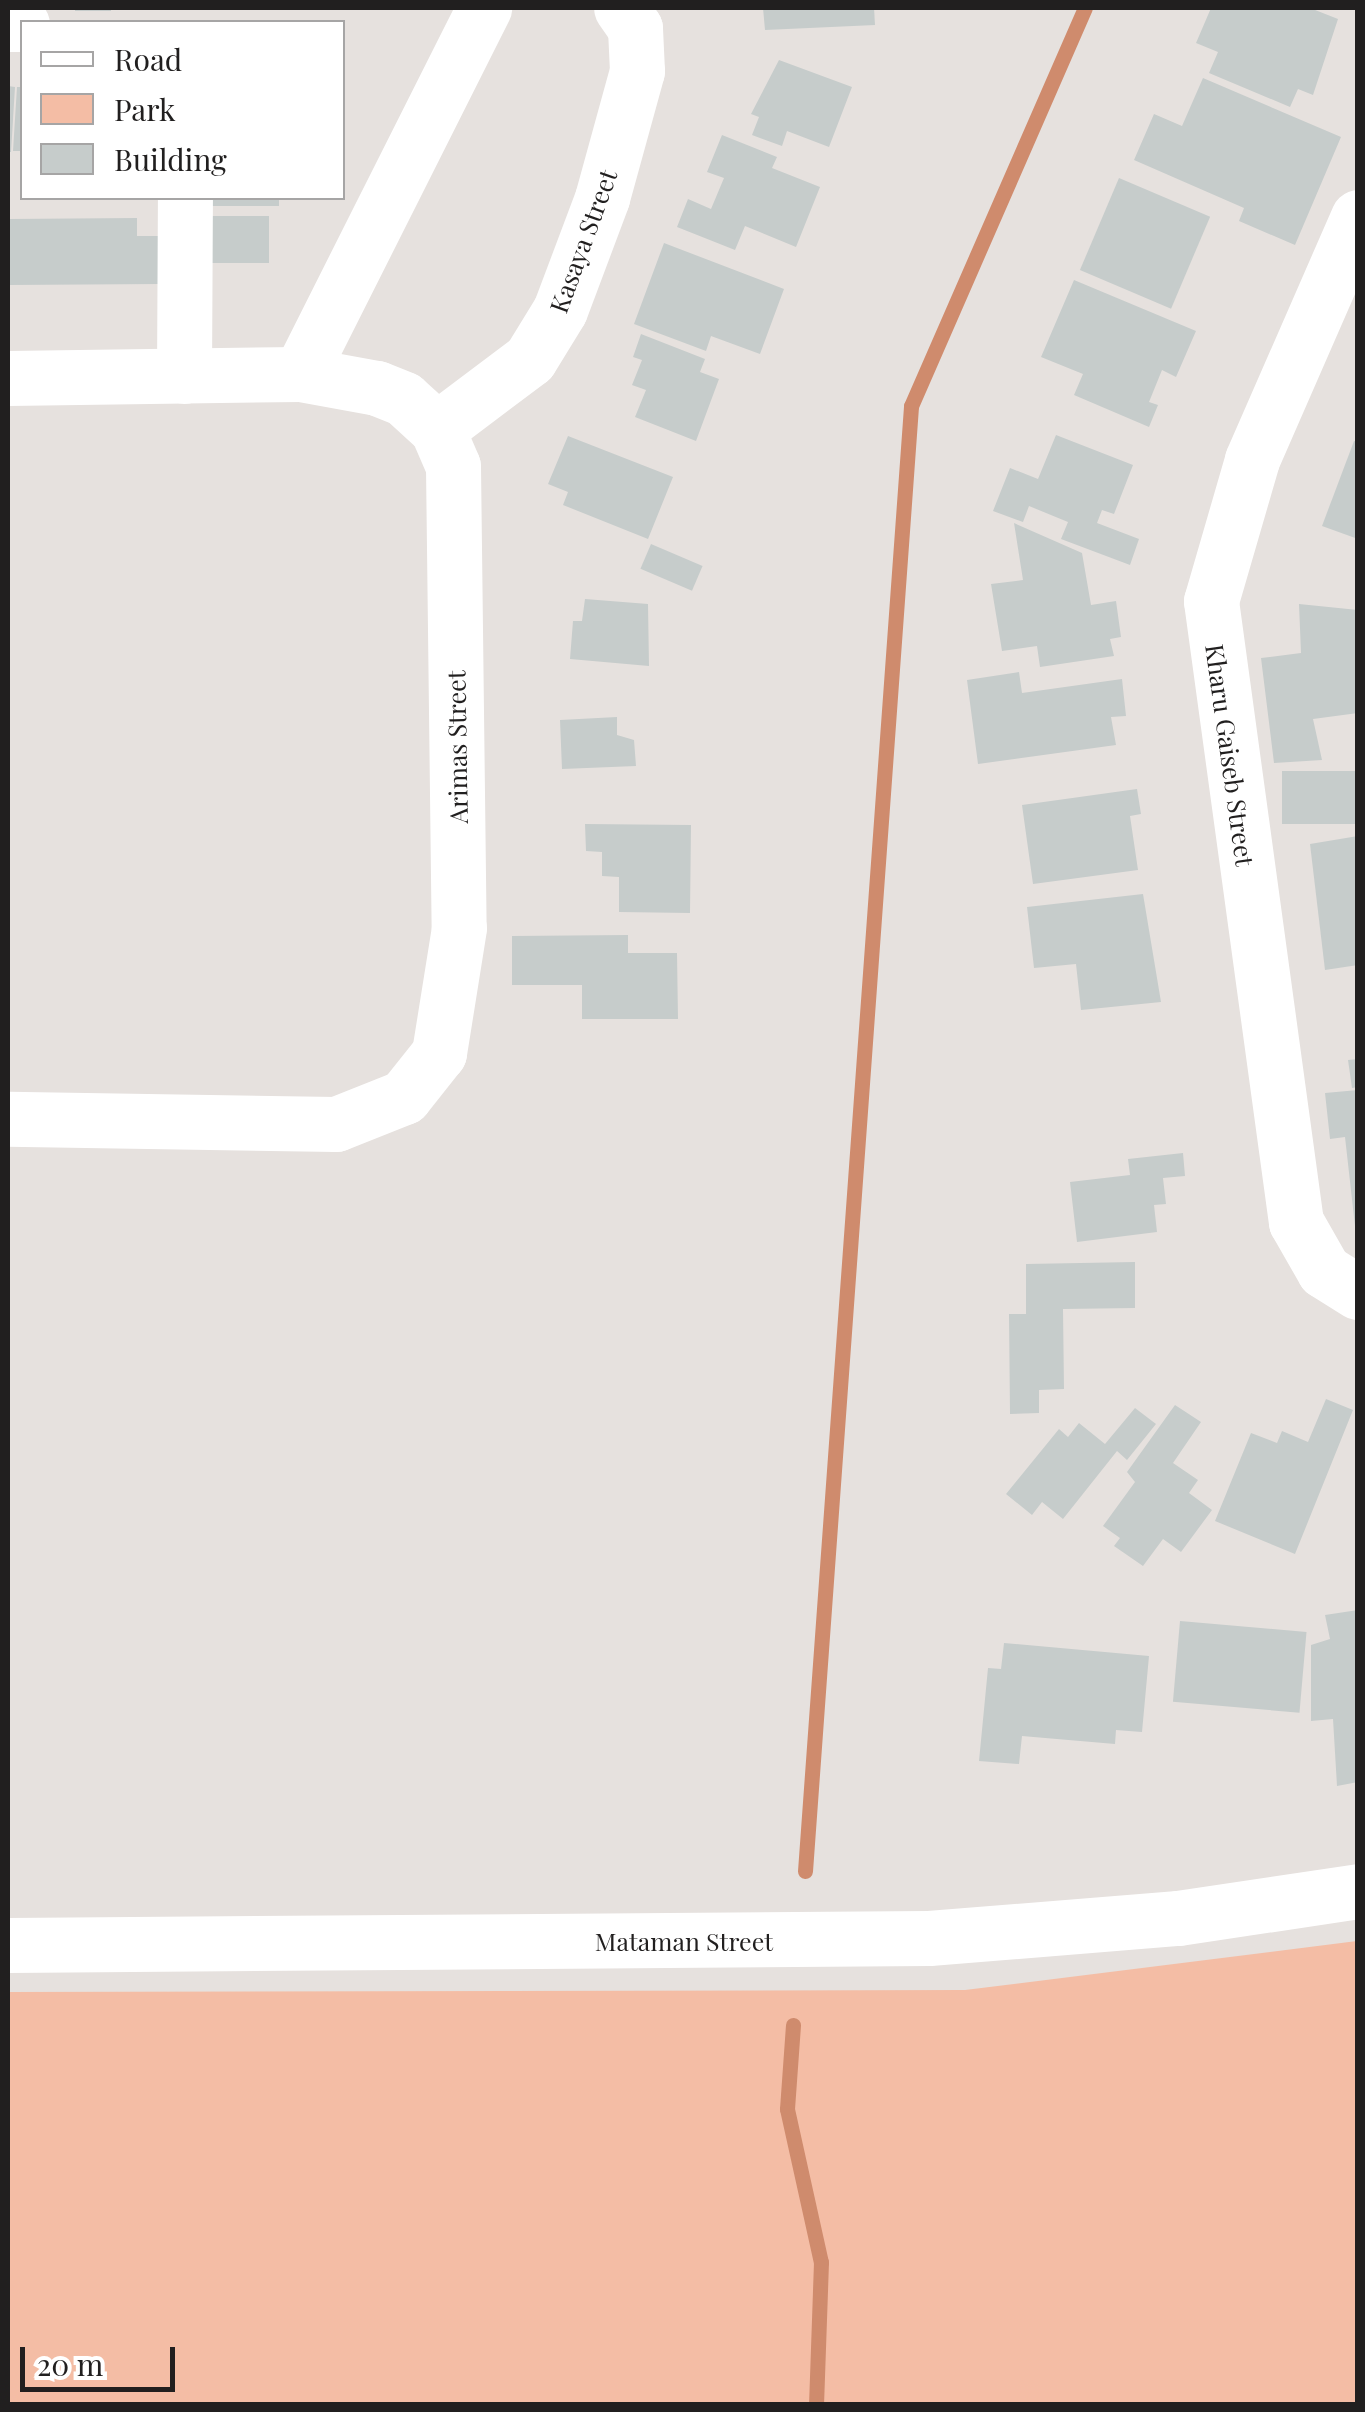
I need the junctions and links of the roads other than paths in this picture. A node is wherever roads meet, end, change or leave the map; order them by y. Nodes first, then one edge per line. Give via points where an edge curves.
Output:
1 (484, 8) edge
2 (621, 8) edge
3 (185, 200) edge
4 (1358, 217) edge
5 (300, 374) junction
6 (184, 376) junction
7 (8, 378) edge
8 (438, 430) junction
9 (8, 1119) edge
10 (1358, 1292) edge
11 (1358, 1891) edge
12 (8, 1945) edge

1 - 5 street
2 - 8 street, Kasaya Street via 635,28 637,72 602,198 560,310 530,359
3 - 6 street
4 - 10 street, Kharu Gaiseb Street via 1252,460 1211,601 1296,1222 1324,1270
5 - 6 street
5 - 8 street via 377,388 404,400
6 - 7 street
8 - 9 street, Arimas Street via 453,466 459,928 438,1053 404,1097 336,1124
11 - 12 street, Mataman Street via 1178,1918 928,1938

